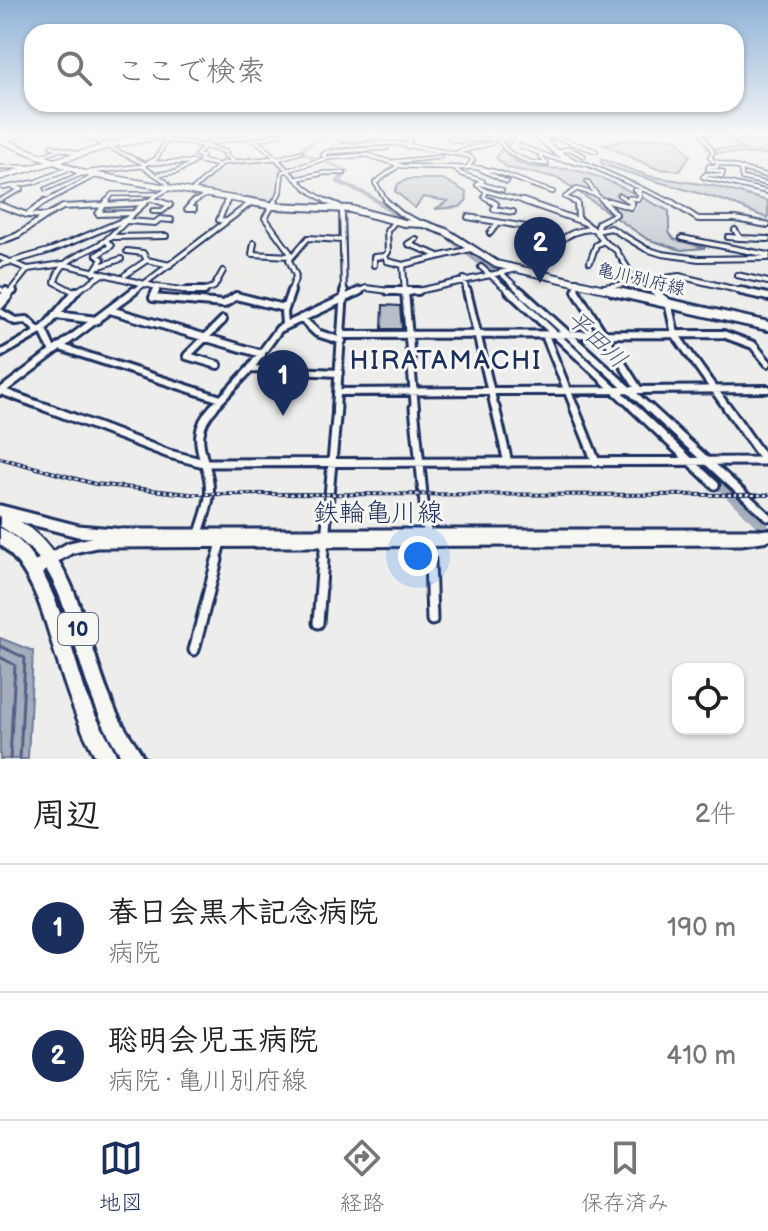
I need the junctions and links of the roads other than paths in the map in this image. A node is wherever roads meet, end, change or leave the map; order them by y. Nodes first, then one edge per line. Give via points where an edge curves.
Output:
1 (21, 169) edge
2 (67, 169) edge
3 (70, 169) edge
4 (118, 169) edge
5 (149, 169) edge
6 (155, 169) edge
7 (181, 169) edge
8 (214, 169) edge
9 (283, 169) edge
10 (293, 169) edge
11 (393, 169) edge
12 (457, 169) edge
13 (479, 169) edge
14 (492, 169) edge
15 (594, 169) edge
16 (710, 169) edge
17 (741, 170) joint
18 (152, 172) junction
19 (285, 172) junction
20 (85, 173) junction
21 (344, 173) dead end
22 (159, 174) junction
23 (96, 175) junction
24 (1, 176) edge
25 (768, 176) edge
26 (296, 179) junction
27 (507, 182) dead end
28 (587, 182) dead end
29 (479, 183) junction
30 (768, 184) edge
31 (2, 187) edge
32 (168, 187) junction
33 (46, 189) dead end
34 (192, 191) junction
35 (486, 191) junction
36 (553, 192) dead end
37 (768, 192) edge
38 (160, 194) junction
39 (208, 194) junction
40 (655, 194) junction
41 (619, 195) dead end
42 (599, 197) junction
43 (230, 198) junction
44 (628, 198) dead end
45 (151, 199) junction
46 (538, 201) dead end
47 (0, 202) edge
48 (252, 202) junction
49 (104, 203) junction
50 (144, 203) junction
51 (274, 206) junction
52 (341, 208) junction
53 (194, 209) dead end
54 (153, 211) dead end
55 (513, 212) dead end
56 (133, 213) junction
57 (98, 214) junction
58 (27, 215) junction
59 (526, 215) dead end
60 (46, 216) junction
61 (468, 217) dead end
62 (93, 219) dead end
63 (127, 220) junction
64 (171, 220) dead end
65 (226, 221) junction
66 (395, 221) junction
67 (583, 222) junction
68 (417, 224) junction
69 (497, 224) junction
70 (521, 226) junction
71 (768, 227) edge
72 (595, 229) junction
73 (735, 230) dead end
74 (490, 233) dead end
75 (166, 236) dead end
76 (728, 237) dead end
77 (682, 238) dead end
78 (740, 238) junction
79 (108, 239) junction
80 (416, 239) dead end
81 (768, 239) edge
82 (342, 240) junction
83 (603, 241) junction
84 (0, 242) edge
85 (558, 242) junction
86 (254, 243) dead end
87 (150, 247) dead end
88 (468, 250) junction
89 (127, 251) dead end
90 (143, 253) junction
91 (291, 255) junction
92 (437, 255) junction
93 (385, 256) junction
94 (768, 257) edge
95 (0, 258) edge
96 (121, 259) dead end
97 (147, 260) junction
98 (590, 262) dead end
99 (10, 263) junction
100 (63, 264) junction
101 (0, 265) edge
102 (170, 265) junction
103 (374, 265) dead end
104 (403, 265) junction
105 (100, 266) junction
106 (481, 267) dead end
107 (28, 269) junction
108 (517, 269) junction
109 (223, 271) dead end
110 (93, 273) junction
111 (538, 273) junction
112 (497, 274) junction
113 (101, 275) junction
114 (125, 275) dead end
115 (737, 275) dead end
116 (464, 279) junction
117 (577, 281) junction
118 (768, 282) edge
119 (642, 283) junction
120 (143, 285) junction
121 (157, 287) junction
122 (604, 287) junction
123 (0, 288) edge
124 (14, 290) junction
125 (74, 292) junction
126 (200, 292) junction
127 (407, 293) junction
128 (8, 295) junction
129 (768, 297) edge
130 (0, 298) edge
131 (345, 299) junction
132 (191, 302) junction
133 (668, 302) junction
134 (284, 308) junction
135 (0, 309) edge
136 (110, 310) junction
137 (55, 315) junction
138 (726, 316) junction
139 (301, 318) junction
140 (97, 320) junction
141 (223, 320) dead end
142 (285, 324) junction
143 (768, 326) edge
144 (41, 331) junction
145 (606, 334) junction
146 (675, 334) junction
147 (723, 334) junction
148 (410, 335) junction
149 (478, 335) junction
150 (545, 335) junction
151 (556, 335) junction
152 (568, 335) junction
153 (205, 338) junction
154 (342, 338) junction
155 (60, 347) junction
156 (53, 352) junction
157 (0, 354) edge
158 (262, 354) junction
159 (768, 363) edge
160 (218, 365) dead end
161 (250, 369) junction
162 (339, 373) junction
163 (768, 389) edge
164 (568, 390) junction
165 (615, 390) junction
166 (629, 390) junction
167 (639, 390) junction
168 (715, 390) junction
169 (415, 391) junction
170 (491, 391) junction
171 (0, 392) edge
172 (338, 392) junction
173 (221, 399) junction
174 (690, 461) junction
175 (707, 461) junction
176 (766, 461) edge
177 (596, 462) junction
178 (204, 463) junction
179 (508, 463) junction
180 (332, 464) junction
181 (420, 464) junction
182 (715, 485) dead end
183 (0, 511) edge
184 (768, 517) edge
185 (0, 518) edge
186 (0, 535) edge
187 (763, 535) edge
188 (325, 537) junction
189 (426, 537) junction
190 (198, 538) junction
191 (222, 538) junction
192 (50, 558) junction
193 (32, 572) junction
194 (432, 620) dead end
195 (318, 623) dead end
196 (194, 650) dead end
197 (108, 759) edge
198 (134, 759) edge

1 - 24 main road
2 - 31 street
3 - 20 main road, 亀川別府線
4 - 20 street
5 - 18 street
6 - 18 street
7 - 22 street
8 - 34 street
9 - 19 street
10 - 19 street
11 - 68 street via 375,183 392,207
12 - 29 street via 483,181
13 - 27 street
14 - 36 street
15 - 40 street
16 - 37 street via 722,176 703,177
17 - 25 street
17 - 30 street via 742,178
18 - 22 street
19 - 26 street
19 - 51 street
20 - 23 main road, 亀川別府線
20 - 33 street
21 - 26 street
22 - 32 street
23 - 32 main road, 亀川別府線
23 - 58 street
26 - 52 street via 312,196
28 - 42 street
29 - 35 street
29 - 46 street
31 - 47 street via 22,189
32 - 34 main road, 亀川別府線
32 - 38 street
34 - 39 main road, 亀川別府線
35 - 55 street via 484,197 496,204 493,208
35 - 67 street
38 - 45 street
38 - 49 street via 112,194
39 - 43 main road, 亀川別府線
39 - 53 street via 187,209
40 - 44 street via 634,190 640,198
40 - 71 street via 698,219 735,219
41 - 42 street via 632,203 630,207
42 - 67 street via 577,189 565,197 577,203 576,215
42 - 72 street via 616,214
43 - 48 main road, 亀川別府線
43 - 65 street via 219,220
45 - 50 street
45 - 54 street via 170,205
47 - 58 street
48 - 51 main road, 亀川別府線
48 - 65 street
49 - 50 street
49 - 57 street
49 - 60 street via 58,208
50 - 56 street
51 - 52 main road, 亀川別府線
51 - 91 street via 265,218
52 - 66 main road, 亀川別府線
52 - 82 street
56 - 57 street
56 - 63 street
57 - 62 street
58 - 60 street
59 - 70 street
60 - 84 street
61 - 69 street
63 - 64 street
63 - 79 street
63 - 99 street
65 - 102 street
66 - 68 main road, 亀川別府線
66 - 93 street via 387,228
67 - 72 street
68 - 88 main road, 亀川別府線 via 446,232
69 - 70 street
69 - 74 street
70 - 85 street
72 - 83 street
72 - 85 street via 573,230
72 - 94 street via 620,231 635,243 698,260
73 - 78 street
75 - 79 street
76 - 78 street
77 - 94 street
78 - 81 street
79 - 100 street
79 - 105 street via 111,246 97,255
80 - 92 street via 408,244
82 - 91 street via 308,238
82 - 131 street
83 - 98 street
83 - 119 street
85 - 111 street
86 - 91 street via 252,254
87 - 90 street
88 - 92 street
88 - 108 main road, 亀川別府線
89 - 90 street
90 - 97 street
91 - 134 street via 296,276
92 - 104 street
93 - 103 street via 374,257
93 - 104 street
95 - 99 street
96 - 105 street
97 - 102 street
97 - 114 street
99 - 101 street
99 - 107 street
100 - 107 street
100 - 110 street
100 - 125 street via 55,282
102 - 120 street
104 - 127 street
105 - 110 street
106 - 112 street
107 - 124 street
108 - 111 main road, 亀川別府線
108 - 112 street
109 - 126 street via 214,287
110 - 113 street
111 - 117 main road, 亀川別府線
112 - 116 street
112 - 151 street
112 - 152 street
113 - 120 street
113 - 125 street
115 - 118 street
116 - 127 street
116 - 149 street
117 - 122 main road, 亀川別府線
117 - 145 street via 576,294
119 - 122 street
119 - 129 street via 679,276
119 - 133 street
120 - 121 street
120 - 136 street
121 - 126 street
121 - 132 street via 153,298
122 - 133 main road, 亀川別府線
123 - 124 street
123 - 128 street
124 - 128 street
125 - 137 street
126 - 132 street
127 - 131 street via 366,288
127 - 148 street
128 - 130 street
128 - 135 street
131 - 139 street
131 - 154 street
132 - 134 street via 228,304 236,296
133 - 138 main road, 亀川別府線
133 - 146 street
134 - 142 street
135 - 144 street
136 - 140 street
136 - 153 street
137 - 140 street
137 - 144 street
138 - 143 main road, 亀川別府線
138 - 147 street
139 - 142 street
139 - 154 street via 317,333
140 - 155 street
141 - 153 street
142 - 158 street
144 - 156 street
144 - 157 street
145 - 146 street
145 - 152 street
145 - 167 street
146 - 147 street
146 - 168 street
147 - 159 street via 753,345
148 - 149 street
148 - 154 street
148 - 169 street
149 - 150 street
149 - 170 street
150 - 151 street
150 - 164 street
151 - 152 street
151 - 165 street
152 - 166 street
153 - 158 street
153 - 160 street via 187,356
154 - 162 street
155 - 156 street
155 - 173 street
156 - 171 street
158 - 161 street
161 - 162 street
161 - 173 street
162 - 172 street
163 - 168 street
164 - 165 street
164 - 170 street
164 - 177 street
165 - 166 street
165 - 174 street
166 - 167 street
166 - 175 street
167 - 168 street
168 - 176 street
169 - 170 street
169 - 172 street
169 - 181 street
170 - 179 street
171 - 178 street
172 - 180 street
173 - 178 street via 204,418 198,439
174 - 175 street
174 - 177 street
174 - 182 street
175 - 176 street
175 - 184 street
177 - 179 street
178 - 180 street
178 - 190 street via 210,495
179 - 181 street
180 - 181 street
180 - 188 street
181 - 189 street
183 - 190 main road, 鉄輪亀川線 via 96,533
185 - 192 highway, 10 via 30,535
186 - 193 highway, 10
187 - 189 main road, 鉄輪亀川線
188 - 189 main road, 鉄輪亀川線
188 - 191 main road, 鉄輪亀川線
188 - 195 street
189 - 194 street
190 - 191 main road, 鉄輪亀川線
190 - 192 main road, 鉄輪亀川線 via 83,543
191 - 196 street
192 - 193 main road, 鉄輪亀川線
192 - 198 highway, 10 via 63,580 111,722
193 - 197 highway, 10 via 94,737

